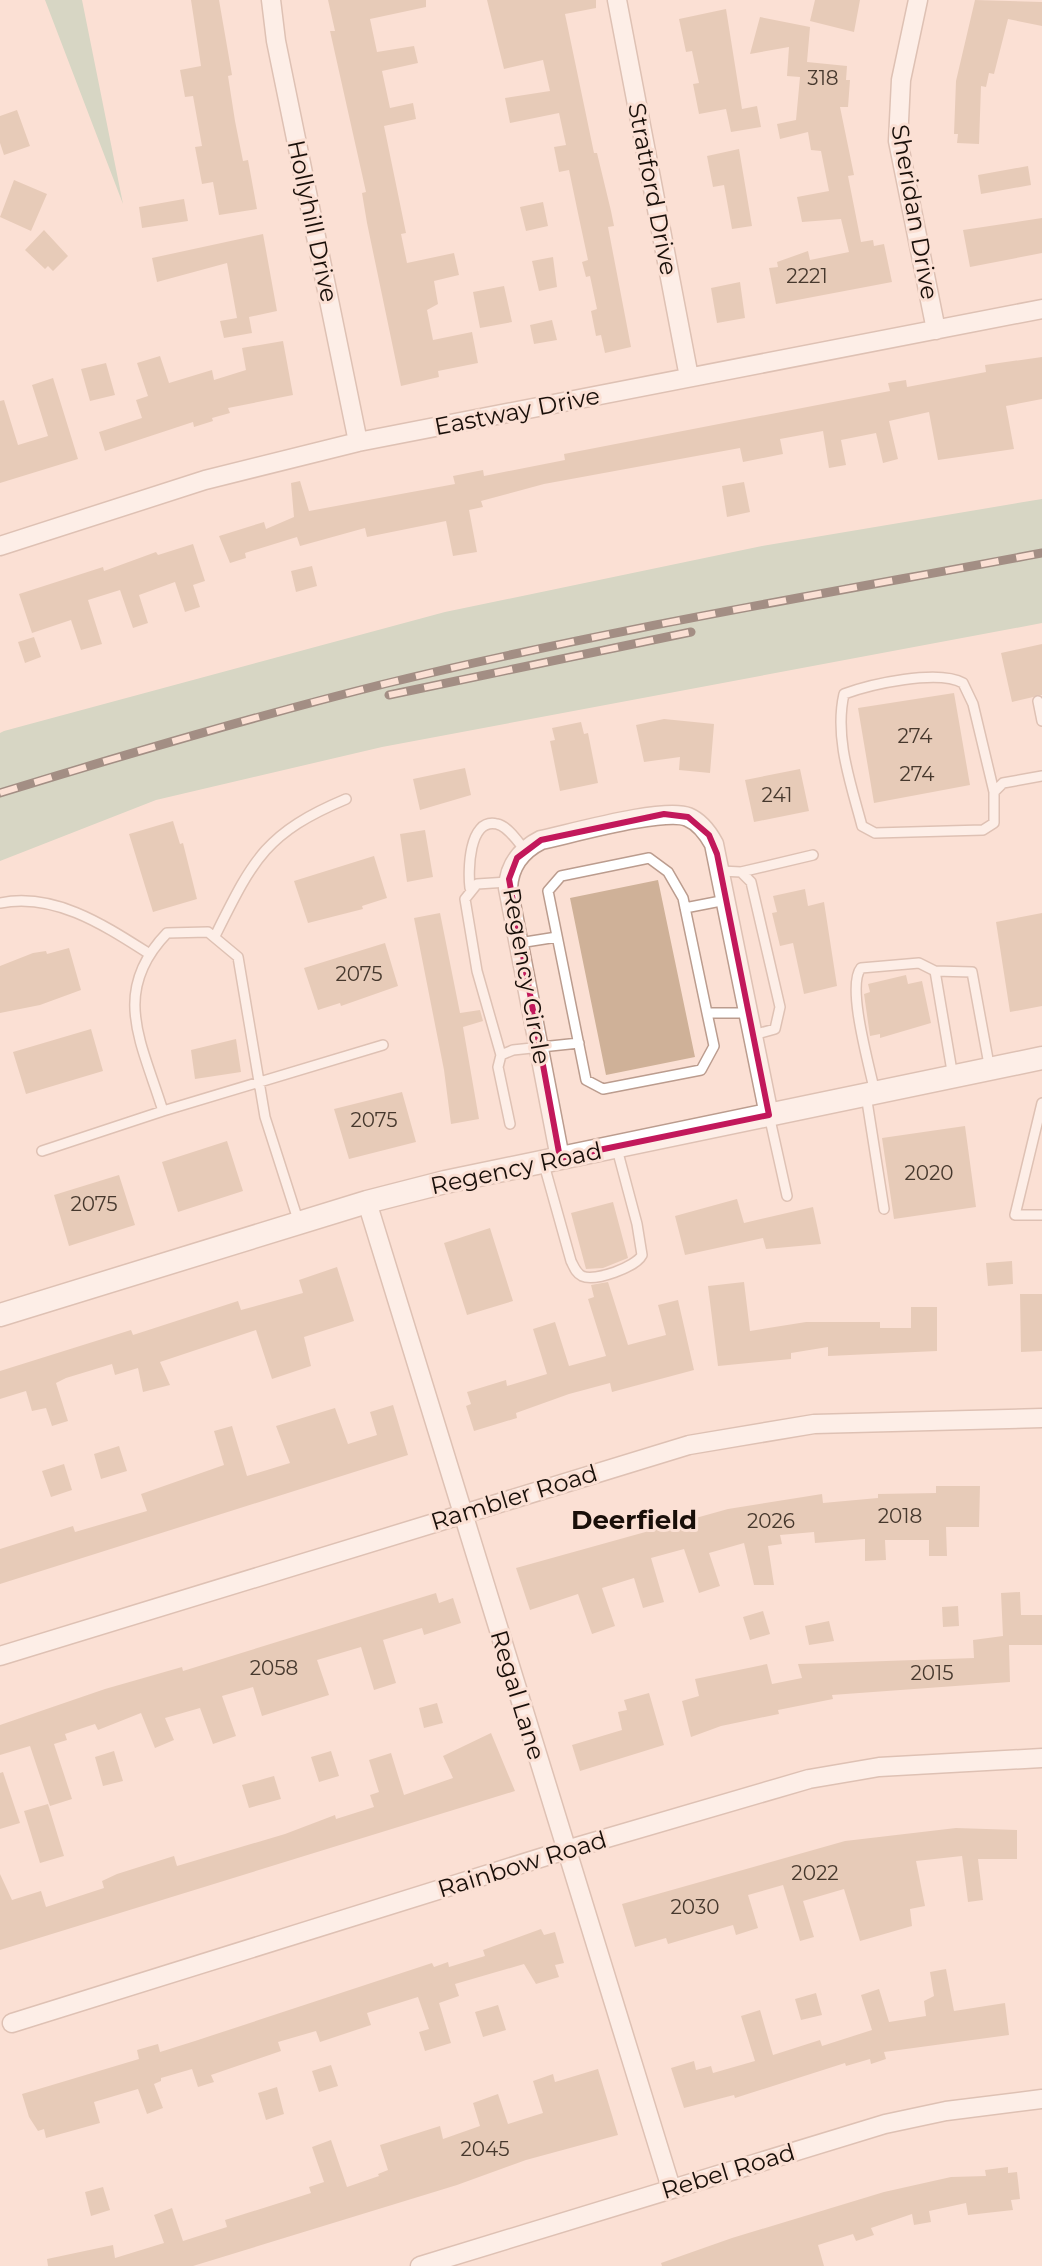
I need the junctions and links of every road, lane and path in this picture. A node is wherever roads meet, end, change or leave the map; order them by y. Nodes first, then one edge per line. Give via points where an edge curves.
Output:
1 (271, 0) edge
2 (617, 0) edge
3 (918, 0) edge
4 (1042, 309) edge
5 (936, 330) junction
6 (689, 377) junction
7 (358, 442) junction
8 (0, 546) edge
9 (1038, 701) dead end
10 (1042, 721) edge
11 (1042, 776) edge
12 (994, 792) junction
13 (346, 799) dead end
14 (525, 850) junction
15 (813, 855) dead end
16 (721, 871) junction
17 (741, 872) junction
18 (509, 882) junction
19 (470, 888) junction
20 (726, 900) junction
21 (0, 903) edge
22 (685, 908) junction
23 (215, 936) junction
24 (557, 937) junction
25 (519, 943) junction
26 (148, 953) junction
27 (935, 971) junction
28 (707, 1013) junction
29 (749, 1013) junction
30 (753, 1035) junction
31 (579, 1043) junction
32 (383, 1045) dead end
33 (539, 1049) junction
34 (501, 1055) junction
35 (1042, 1058) edge
36 (990, 1070) junction
37 (953, 1077) junction
38 (259, 1085) junction
39 (870, 1094) junction
40 (1042, 1103) edge
41 (163, 1111) junction
42 (769, 1115) junction
43 (510, 1124) dead end
44 (617, 1146) junction
45 (42, 1151) dead end
46 (552, 1160) junction
47 (787, 1196) dead end
48 (367, 1202) junction
49 (884, 1209) dead end
50 (1042, 1215) edge
51 (299, 1223) junction
52 (0, 1315) edge
53 (1042, 1418) edge
54 (462, 1513) junction
55 (0, 1656) edge
56 (1042, 1758) edge
57 (566, 1850) junction
58 (12, 2023) dead end
59 (1042, 2099) edge
60 (671, 2188) junction
61 (420, 2266) edge

1 - 7 street, Hollyhill Drive
2 - 6 street, Stratford Drive
3 - 5 street, Sheridan Drive via 901,80 898,141
4 - 5 street, Eastway Drive
5 - 6 street, Eastway Drive
6 - 7 street, Eastway Drive
7 - 8 street, Eastway Drive via 205,480
9 - 10 lane
11 - 12 lane via 1003,783
12 - 12 lane via 994,823 983,830 875,833 862,826 841,724 844,694 943,676 963,683
13 - 23 lane via 294,824 267,845
14 - 16 street, Regency Circle via 541,840 674,814 688,817 709,835
14 - 18 street, Regency Circle
14 - 19 lane via 507,830 490,824 469,851
15 - 17 lane
16 - 17 lane
16 - 20 street, Regency Circle
17 - 30 lane via 751,882 780,1007 775,1029
18 - 19 lane
18 - 25 street, Regency Circle
19 - 34 lane via 465,899 477,971
20 - 22 lane
20 - 29 street, Regency Circle
21 - 26 lane via 32,901 73,911
22 - 24 lane via 668,872 649,858 561,876 548,891
22 - 28 lane
23 - 26 lane via 190,929 167,933
23 - 38 lane via 238,957
24 - 25 lane
24 - 31 lane
25 - 33 street, Regency Circle
26 - 41 lane via 133,997
27 - 36 lane via 972,972
27 - 37 lane
27 - 39 lane via 909,963 861,968 856,974
28 - 29 lane
28 - 31 lane via 714,1046 701,1070 603,1089 586,1080
29 - 30 street, Regency Circle
30 - 42 street, Regency Circle
31 - 33 lane
32 - 38 lane
33 - 34 lane
33 - 46 street, Regency Circle
34 - 43 lane via 498,1067
35 - 36 street, Regency Road
36 - 37 street, Regency Road
37 - 39 street, Regency Road
38 - 41 lane
38 - 51 lane
39 - 42 street, Regency Road
39 - 49 lane
40 - 50 lane via 1015,1215
41 - 45 lane
42 - 44 street, Regency Road
42 - 47 lane
44 - 46 street, Regency Road
44 - 46 lane via 642,1255 631,1267 588,1278 578,1275 571,1261
46 - 48 street, Regency Road
48 - 51 street, Regency Road
48 - 54 street, Regal Lane
51 - 52 street, Regency Road
53 - 54 street, Rambler Road via 814,1424 762,1431 649,1455
54 - 55 street, Rambler Road
54 - 57 street, Regal Lane
56 - 57 street, Rainbow Road via 879,1767 809,1779
57 - 58 street, Rainbow Road
57 - 60 street, Regal Lane
59 - 60 street, Rebel Road via 885,2124
60 - 61 street, Rebel Road

